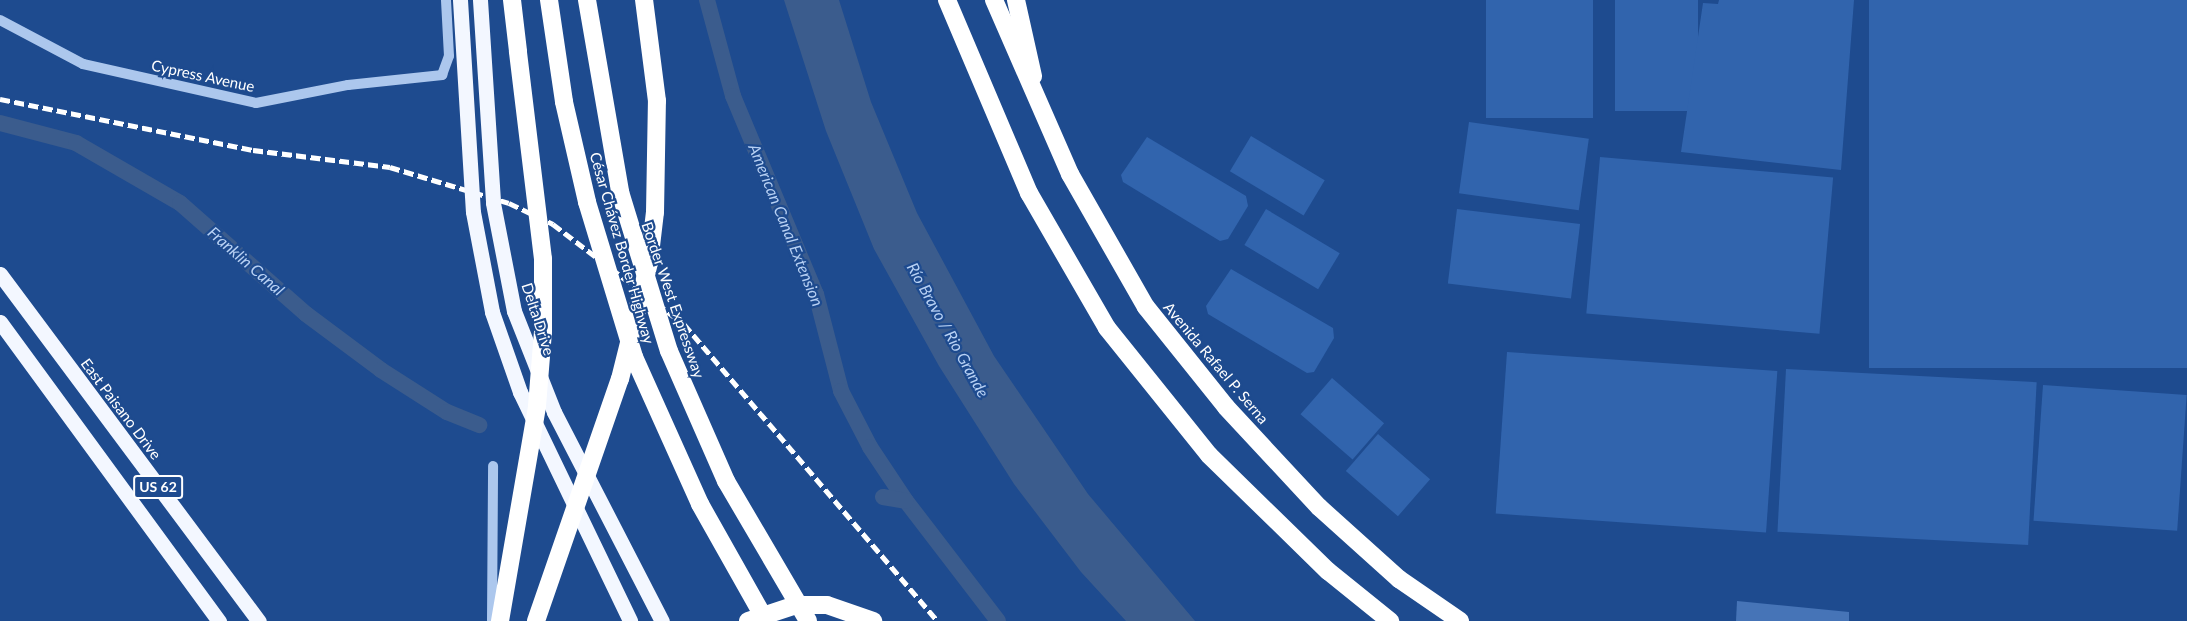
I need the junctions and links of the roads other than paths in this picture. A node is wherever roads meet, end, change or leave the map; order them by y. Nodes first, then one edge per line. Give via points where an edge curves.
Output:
1 (446, 0) edge
2 (460, 0) edge
3 (480, 0) edge
4 (512, 0) edge
5 (549, 0) edge
6 (586, 0) edge
7 (644, 0) edge
8 (947, 0) edge
9 (994, 0) edge
10 (1016, 0) edge
11 (0, 20) edge
12 (1038, 105) junction
13 (0, 274) edge
14 (0, 322) edge
15 (493, 466) dead end
16 (493, 581) junction
17 (659, 616) edge
18 (219, 621) edge
19 (259, 621) edge
20 (492, 621) edge
21 (500, 621) edge
22 (536, 621) edge
23 (630, 621) edge
24 (675, 621) edge
25 (748, 621) edge
26 (766, 621) edge
27 (808, 621) edge
28 (873, 621) edge
29 (1390, 621) edge
30 (1460, 621) edge

1 - 11 street, Cypress Avenue via 449,56 442,75 348,85 256,103 83,64
2 - 23 main road, bridge via 473,212 492,312 520,392
3 - 17 main road, Delta Drive, bridge via 492,203 514,311 554,412
4 - 21 highway, bridge via 541,238 543,332 537,406
5 - 26 highway, César Chávez Border Highway, bridge via 564,102 587,202 634,357 700,504
6 - 27 highway, Border West Expressway, bridge via 620,192 669,351 726,481
7 - 22 highway, bridge via 657,112 656,212 649,263 620,379
8 - 29 highway via 1029,193 1107,328 1216,462 1328,571
9 - 12 highway, Avenida Rafael P. Serna
10 - 12 highway
12 - 30 highway, Avenida Rafael P. Serna via 1070,174 1146,307 1185,357 1355,542
13 - 19 main road, East Paisano Drive / US 62
14 - 18 main road, US 62
15 - 16 street
16 - 20 street
16 - 21 street
17 - 24 main road
25 - 28 highway via 772,610 806,605 838,608

